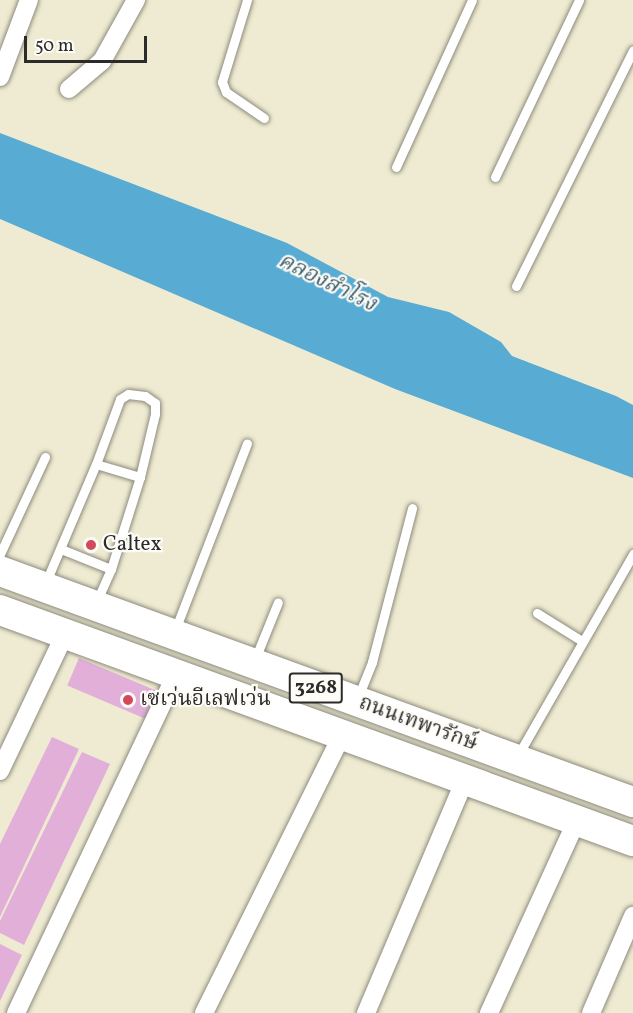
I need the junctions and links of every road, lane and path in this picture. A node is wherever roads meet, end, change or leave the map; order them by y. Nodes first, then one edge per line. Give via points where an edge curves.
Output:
1 (29, 0) edge
2 (136, 0) edge
3 (247, 0) edge
4 (472, 0) edge
5 (579, 0) edge
6 (633, 50) edge
7 (0, 77) edge
8 (69, 89) dead end
9 (264, 118) dead end
10 (396, 167) dead end
11 (495, 177) dead end
12 (516, 286) dead end
13 (247, 443) dead end
14 (45, 457) dead end
15 (96, 464) junction
16 (140, 477) junction
17 (412, 508) dead end
18 (61, 549) junction
19 (0, 554) edge
20 (633, 554) edge
21 (111, 569) junction
22 (0, 571) edge
23 (43, 587) junction
24 (278, 602) dead end
25 (94, 605) junction
26 (0, 610) edge
27 (537, 613) dead end
28 (65, 634) junction
29 (173, 635) junction
30 (582, 641) junction
31 (252, 664) junction
32 (176, 675) junction
33 (357, 703) junction
34 (342, 735) junction
35 (515, 759) junction
36 (0, 771) edge
37 (465, 780) junction
38 (631, 797) edge
39 (577, 820) junction
40 (633, 841) edge
41 (633, 916) edge
42 (16, 1013) edge
43 (204, 1013) edge
44 (366, 1013) edge
45 (489, 1013) edge
46 (591, 1013) edge

1 - 7 street
2 - 8 street via 102,61
3 - 9 lane via 222,82 226,92
4 - 10 lane
5 - 11 lane
6 - 12 lane
13 - 29 lane
14 - 19 lane
15 - 16 lane
15 - 16 lane via 120,399 129,394 145,396 155,403 155,414
15 - 18 lane
16 - 21 lane
17 - 33 lane via 372,662
18 - 21 lane
18 - 23 lane
20 - 30 lane
21 - 25 lane
22 - 23 main road, ถนนเทพารักษ์ / 3268
23 - 25 main road, ถนนเทพารักษ์ / 3268
24 - 31 lane
25 - 29 main road, ถนนเทพารักษ์ / 3268
26 - 28 main road, ถนนเทพารักษ์ / 3268
27 - 30 lane
28 - 32 main road, ถนนเทพารักษ์ / 3268
28 - 36 street
29 - 31 main road, ถนนเทพารักษ์ / 3268
30 - 35 lane
31 - 33 main road, ถนนเทพารักษ์ / 3268
32 - 34 main road, ถนนเทพารักษ์ / 3268
32 - 42 street
33 - 35 main road, ถนนเทพารักษ์ / 3268
34 - 37 main road, ถนนเทพารักษ์ / 3268
34 - 43 street
35 - 38 main road, ถนนเทพารักษ์ / 3268
37 - 39 main road, ถนนเทพารักษ์ / 3268
37 - 44 street
39 - 40 main road, ถนนเทพารักษ์ / 3268
39 - 45 street
41 - 46 street

